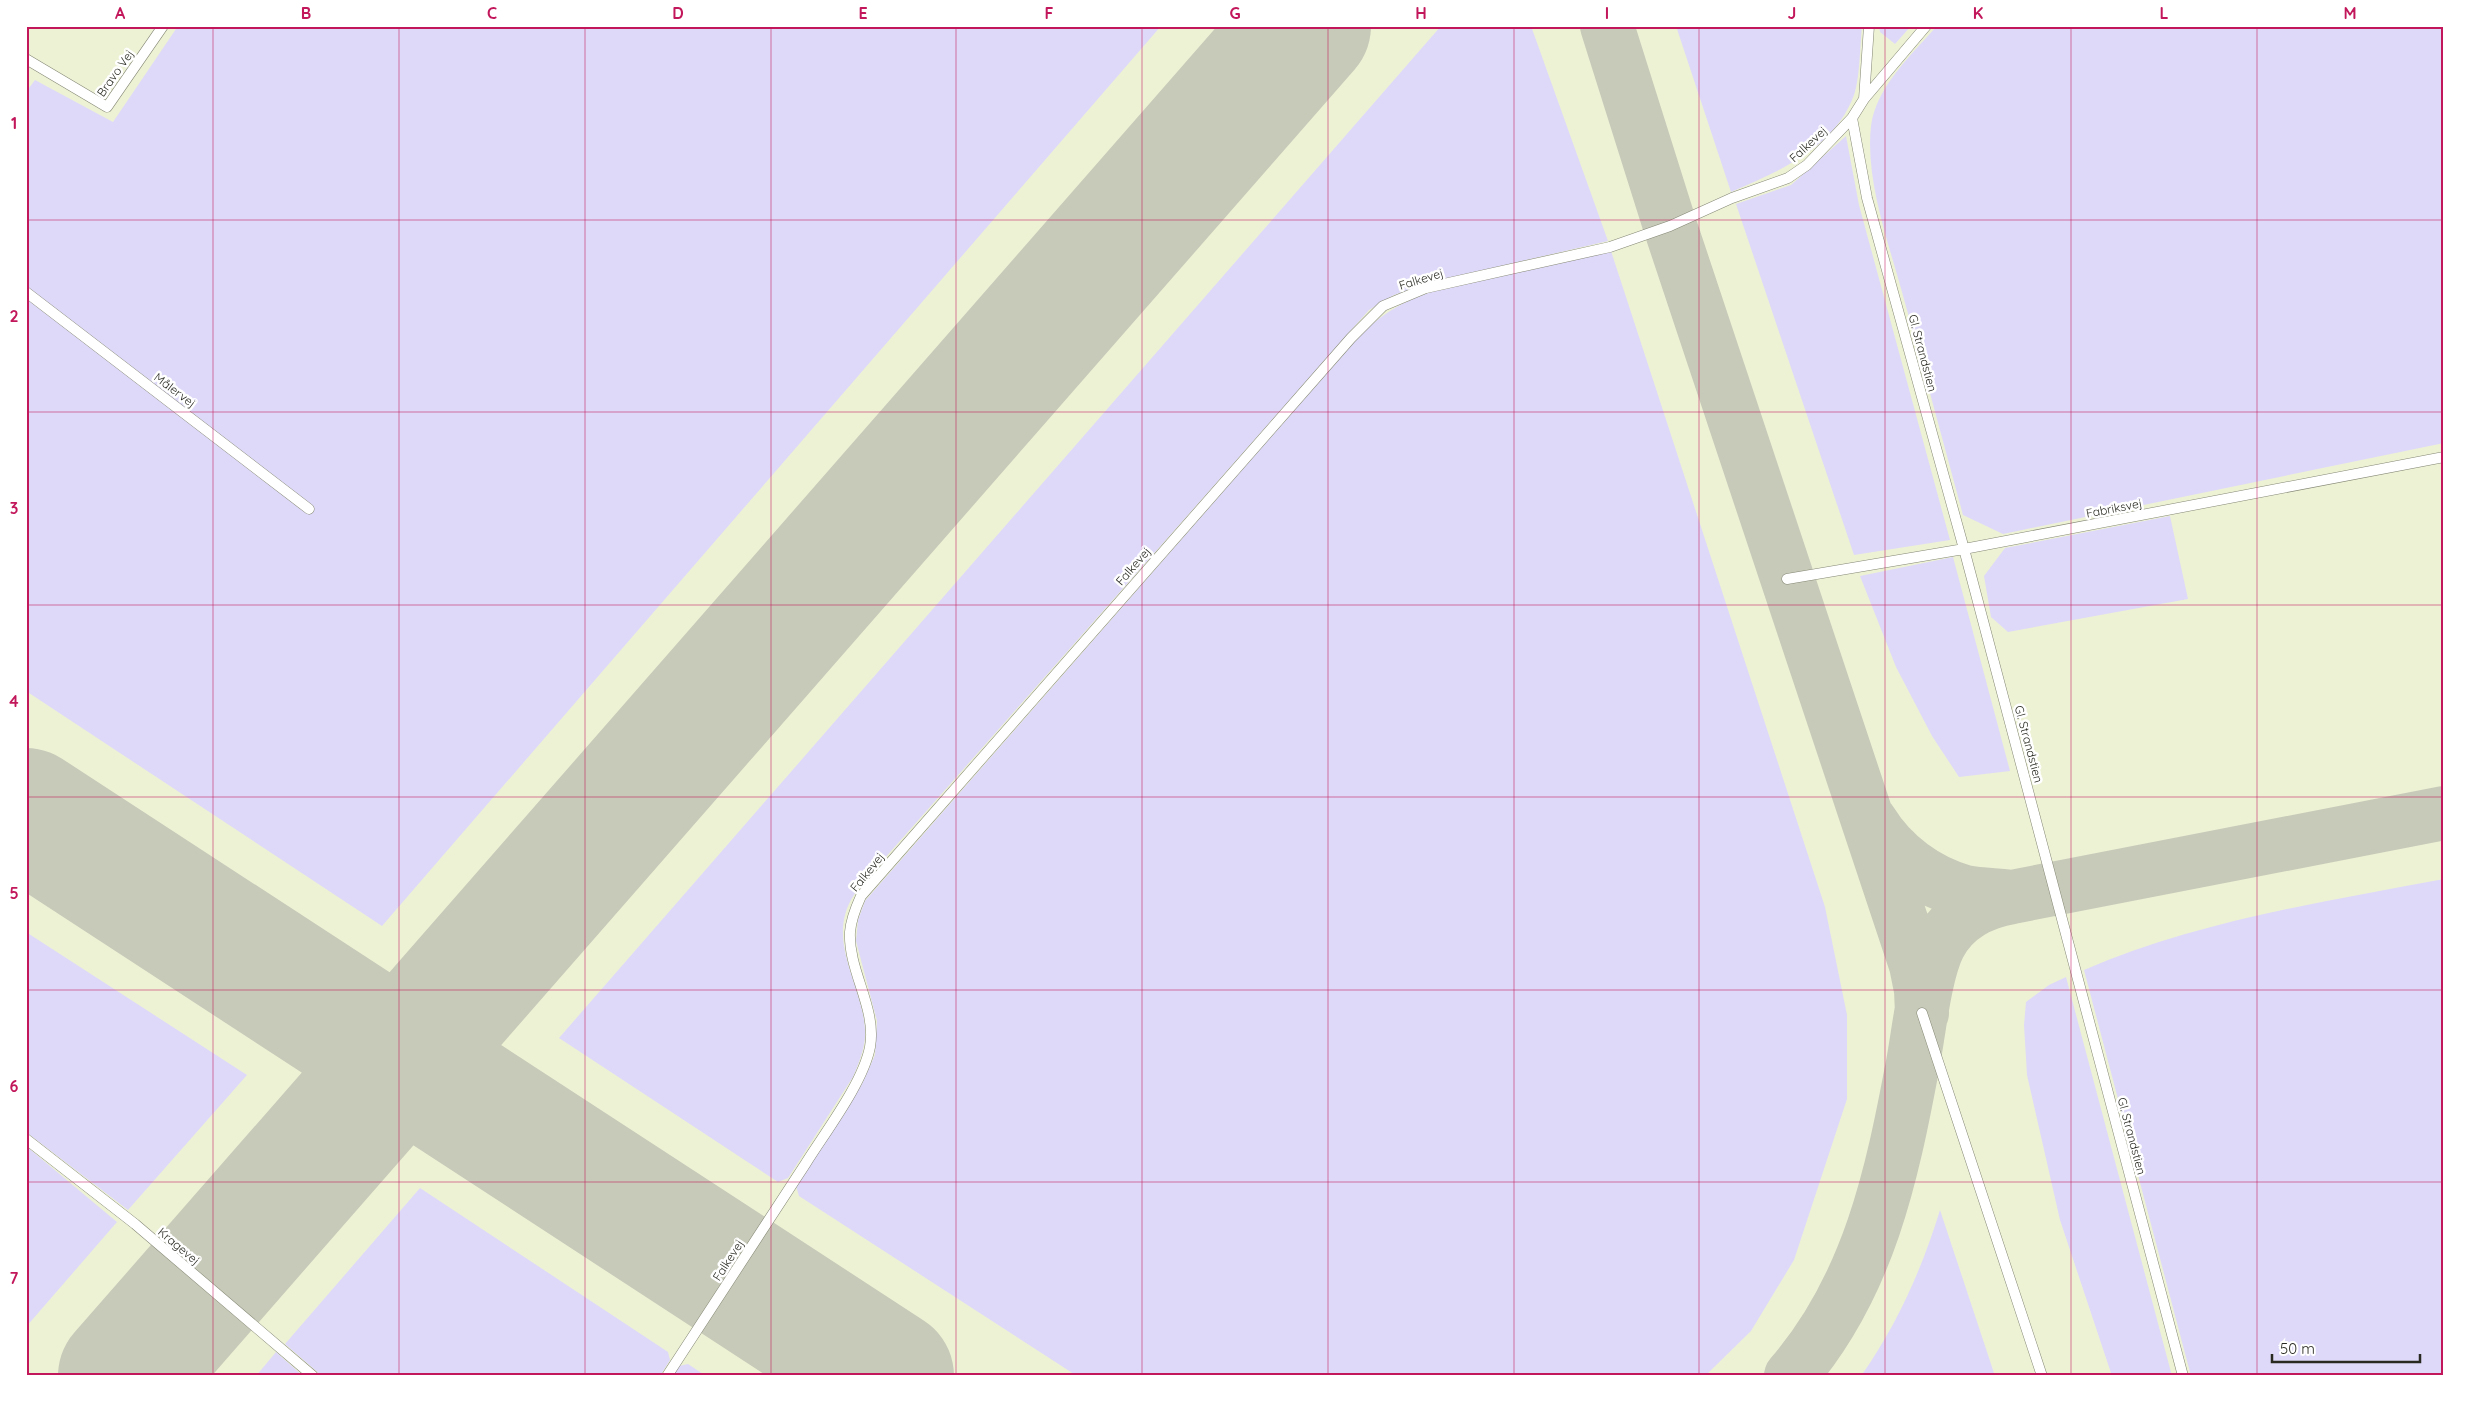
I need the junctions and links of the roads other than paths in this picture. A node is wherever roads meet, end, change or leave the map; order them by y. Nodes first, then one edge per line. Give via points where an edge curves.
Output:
1 (163, 26) edge
2 (1869, 26) edge
3 (1926, 26) edge
4 (26, 59) edge
5 (1864, 99) junction
6 (1852, 118) junction
7 (26, 292) edge
8 (2444, 457) edge
9 (309, 509) dead end
10 (1964, 549) junction
11 (1787, 579) dead end
12 (1922, 1013) dead end
13 (26, 1139) edge
14 (313, 1376) edge
15 (667, 1376) edge
16 (2042, 1376) edge
17 (2183, 1376) edge

1 - 4 lane, Bravo Vej via 107,107
2 - 5 lane, Falkevej
3 - 5 lane
5 - 6 lane, Falkevej
6 - 10 lane, Gl. Strandstien via 1868,198
6 - 15 lane, Falkevej via 1807,165 1788,178 1610,247 1426,288 1383,306 1351,338 861,896 850,932 852,954 871,1029 870,1048 860,1075
7 - 9 lane, Målervej
8 - 10 lane, Fabriksvej
10 - 11 lane, Fabriksvej
10 - 17 lane, Gl. Strandstien
12 - 16 lane
13 - 14 lane, Kragevej via 135,1224

